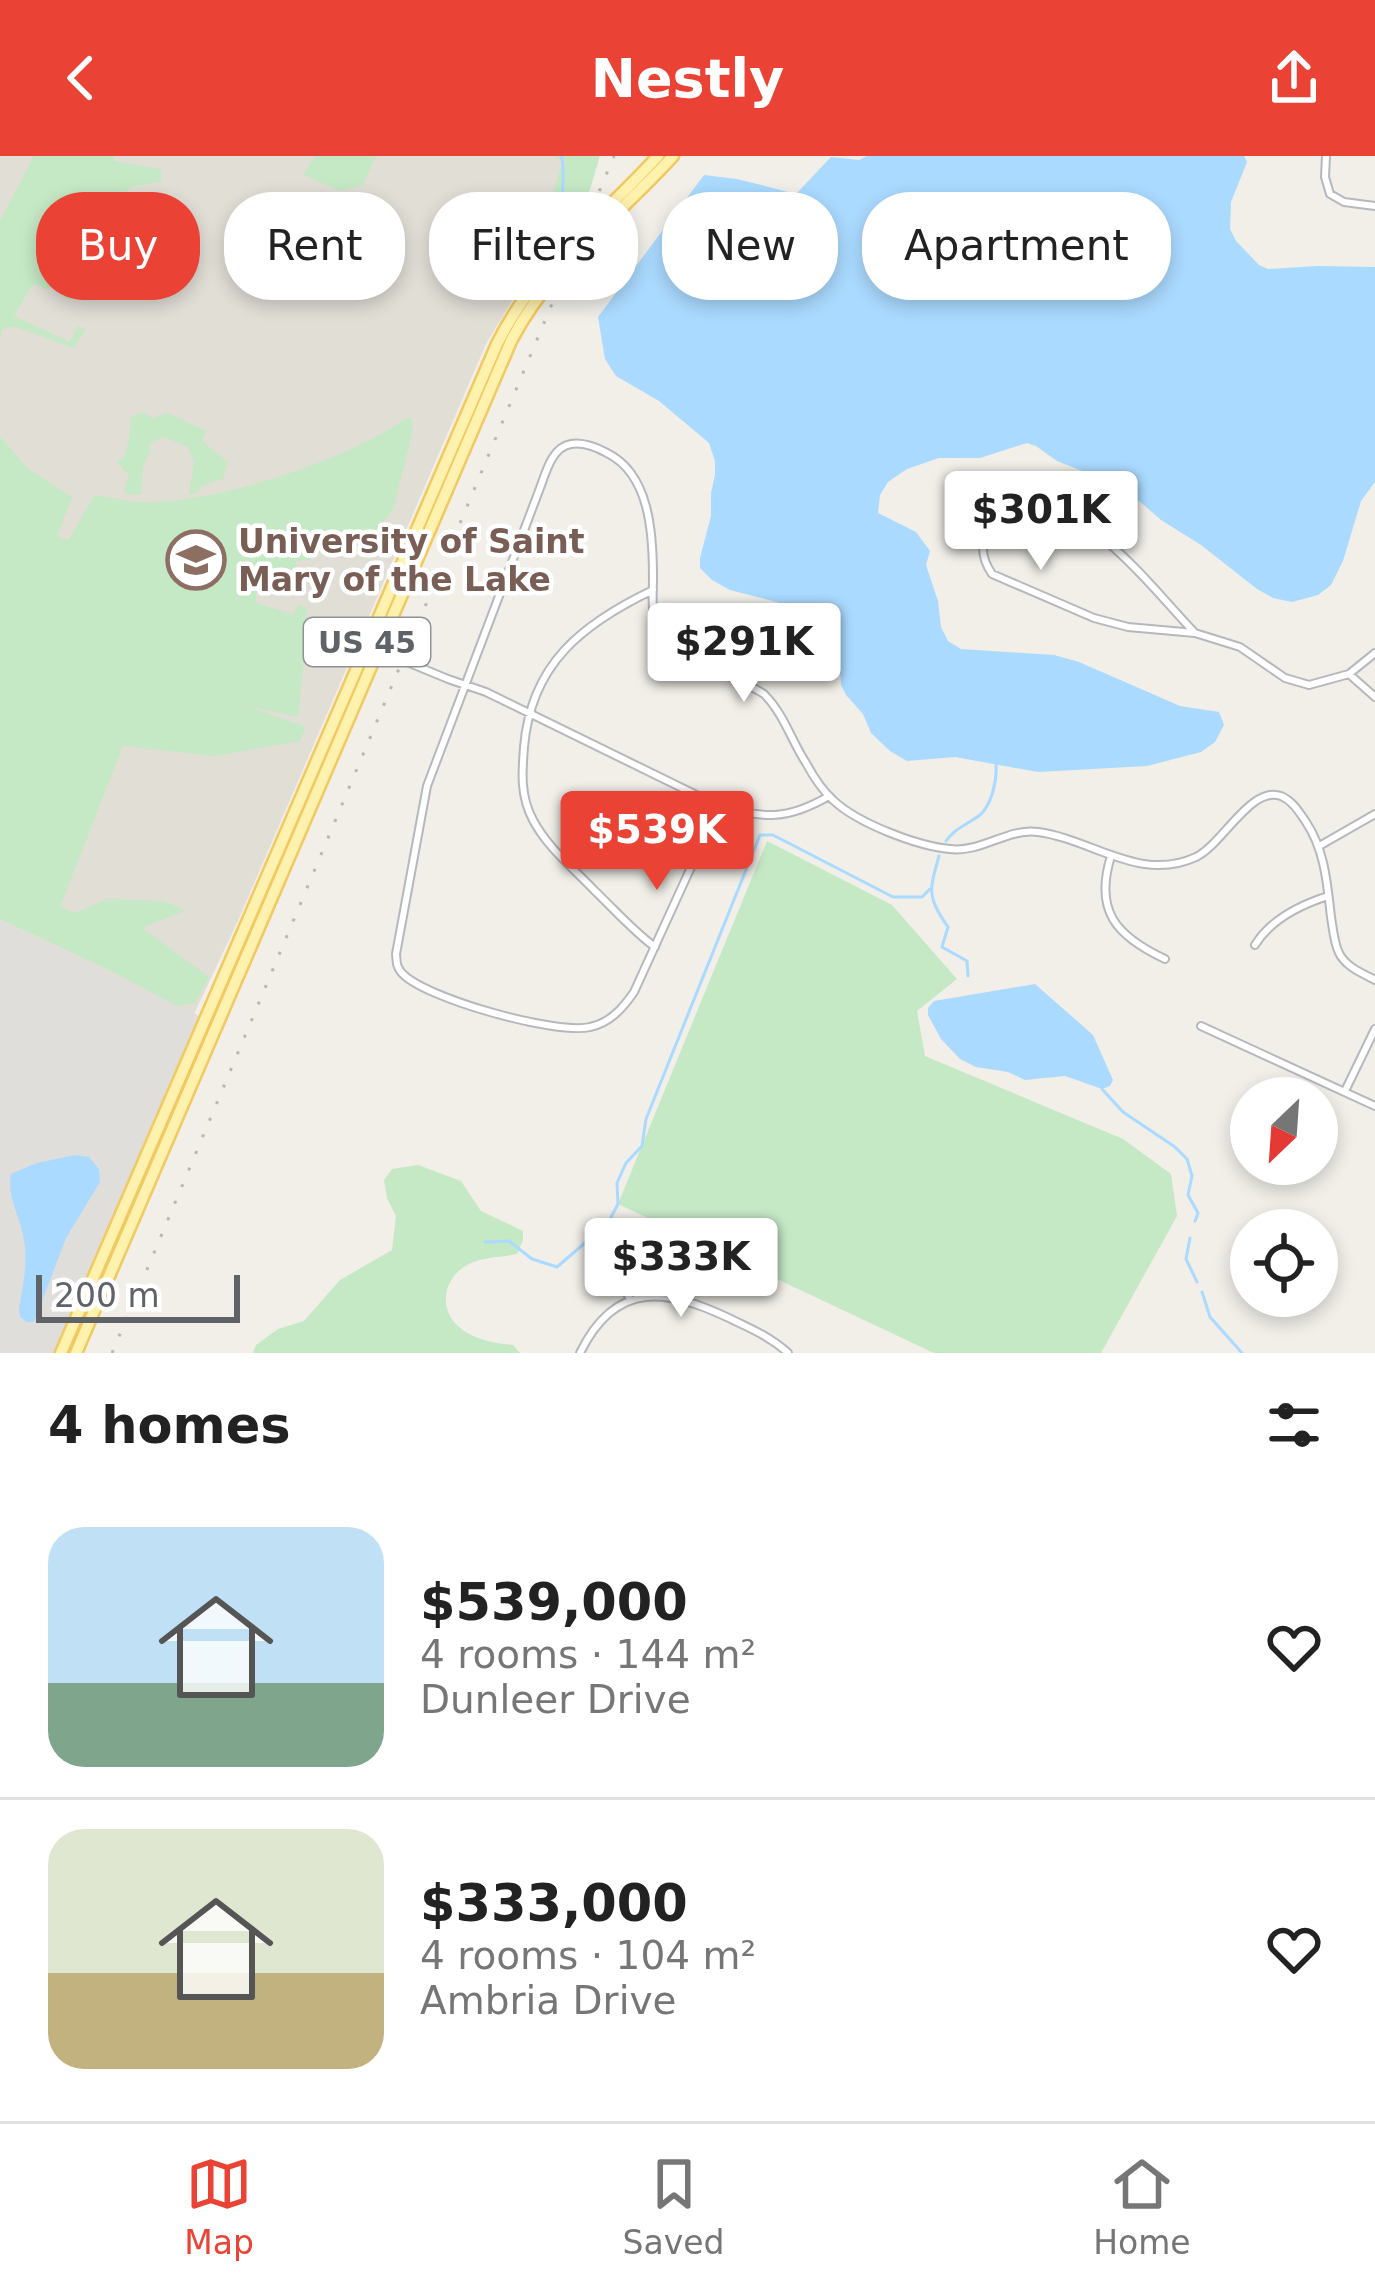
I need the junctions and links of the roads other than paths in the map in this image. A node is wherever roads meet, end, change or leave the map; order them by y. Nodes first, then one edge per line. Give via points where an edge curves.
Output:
1 (658, 156) edge
2 (674, 156) edge
3 (1326, 156) edge
4 (1375, 206) edge
5 (653, 590) junction
6 (1195, 633) junction
7 (372, 648) junction
8 (1375, 653) edge
9 (1349, 674) junction
10 (466, 686) junction
11 (1375, 697) edge
12 (529, 712) junction
13 (829, 796) junction
14 (719, 806) junction
15 (1375, 814) edge
16 (1320, 846) junction
17 (1111, 856) junction
18 (1328, 896) junction
19 (1255, 946) dead end
20 (656, 947) junction
21 (1165, 958) dead end
22 (1375, 980) edge
23 (221, 1001) junction
24 (1202, 1026) dead end
25 (1375, 1029) edge
26 (1345, 1092) junction
27 (1375, 1106) edge
28 (625, 1288) dead end
29 (630, 1300) junction
30 (61, 1353) edge
31 (76, 1353) edge
32 (580, 1353) edge
33 (788, 1353) edge

1 - 7 main road, US 45 via 555,258 510,319
2 - 7 main road, US 45 via 566,261 522,320
3 - 4 street via 1330,194
5 - 10 street via 649,527 634,474 590,445 564,446 540,488
5 - 12 street via 566,646
5 - 13 street via 655,623 666,642 776,705
6 - 6 street via 1096,619 998,578 984,561 990,527 1016,506 1056,512 1113,548
6 - 9 street via 1240,647 1299,684
7 - 10 street
7 - 23 main road, US 45
8 - 9 street
9 - 11 street
10 - 12 street
10 - 20 street via 428,786 399,969 417,984 494,1013 577,1029 616,1013
12 - 14 street
12 - 20 street via 522,776 533,821
13 - 14 street via 778,816
13 - 17 street via 876,826 938,847 969,850 1039,832
14 - 20 street
15 - 16 street
16 - 17 street via 1296,807 1274,794 1192,859 1158,865
16 - 18 street
17 - 21 street via 1104,888 1111,916 1133,942
18 - 19 street via 1280,919
18 - 22 street via 1339,954
23 - 30 main road, US 45
23 - 31 main road, US 45
24 - 26 street
25 - 26 street
26 - 27 street
28 - 29 street
29 - 32 street via 594,1328
29 - 33 street via 694,1302

